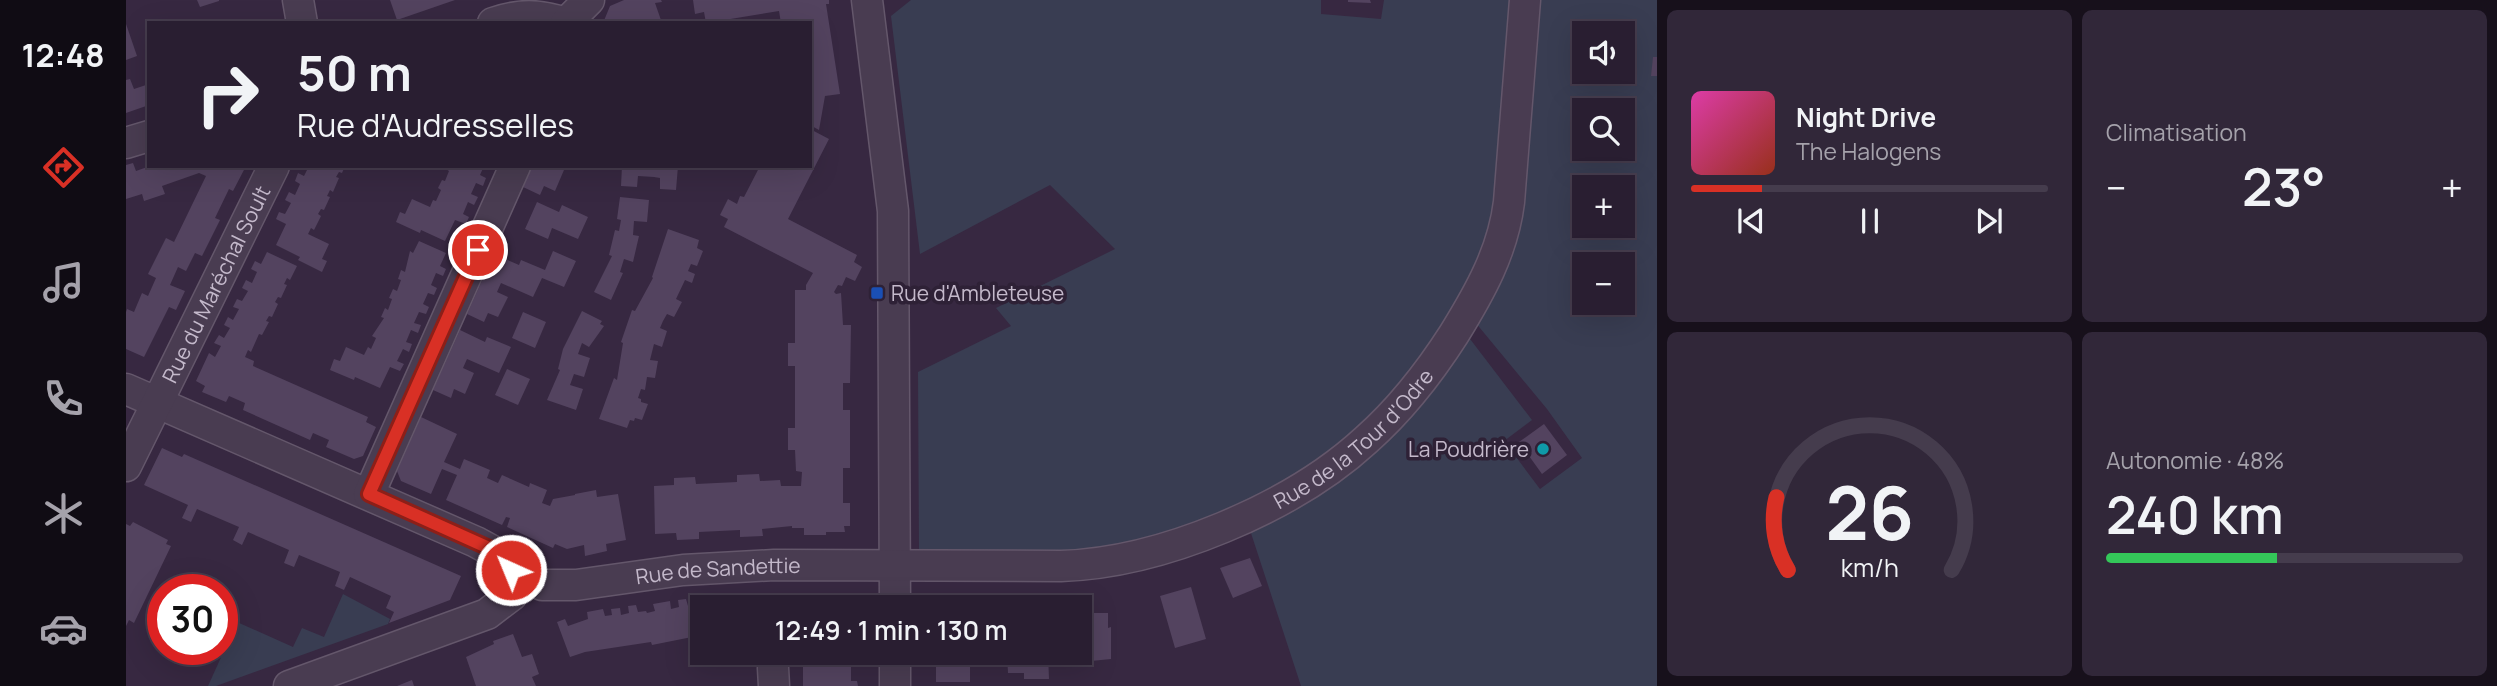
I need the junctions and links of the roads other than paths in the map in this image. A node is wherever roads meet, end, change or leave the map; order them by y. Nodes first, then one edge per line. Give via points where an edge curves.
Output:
1 (298, 0) edge
2 (589, 0) edge
3 (867, 0) edge
4 (1525, 0) edge
5 (302, 21) edge
6 (499, 21) edge
7 (557, 21) edge
8 (568, 21) edge
9 (147, 136) edge
10 (126, 143) edge
11 (273, 168) edge
12 (513, 168) edge
13 (126, 389) edge
14 (157, 402) junction
15 (126, 466) edge
16 (369, 494) junction
17 (895, 565) junction
18 (513, 581) junction
19 (895, 595) edge
20 (895, 665) edge
21 (289, 686) edge
22 (895, 686) edge

1 - 5 street
2 - 8 street
3 - 17 street via 893,211
4 - 17 street, Rue de la Tour d'Odre via 1507,215 1496,257 1484,284 1423,379 1380,428 1324,473 1273,503 1136,557 1061,566
6 - 7 street via 531,15
9 - 10 street
11 - 14 street, Rue du Maréchal Soult
12 - 16 street
13 - 14 street
14 - 15 street, Rue du Maréchal Soult
14 - 16 street
16 - 18 street via 489,548
17 - 18 street, Rue de Sandettie via 706,568 576,585 542,585 540,574 524,564
17 - 19 street
18 - 21 street via 487,614
20 - 22 street

